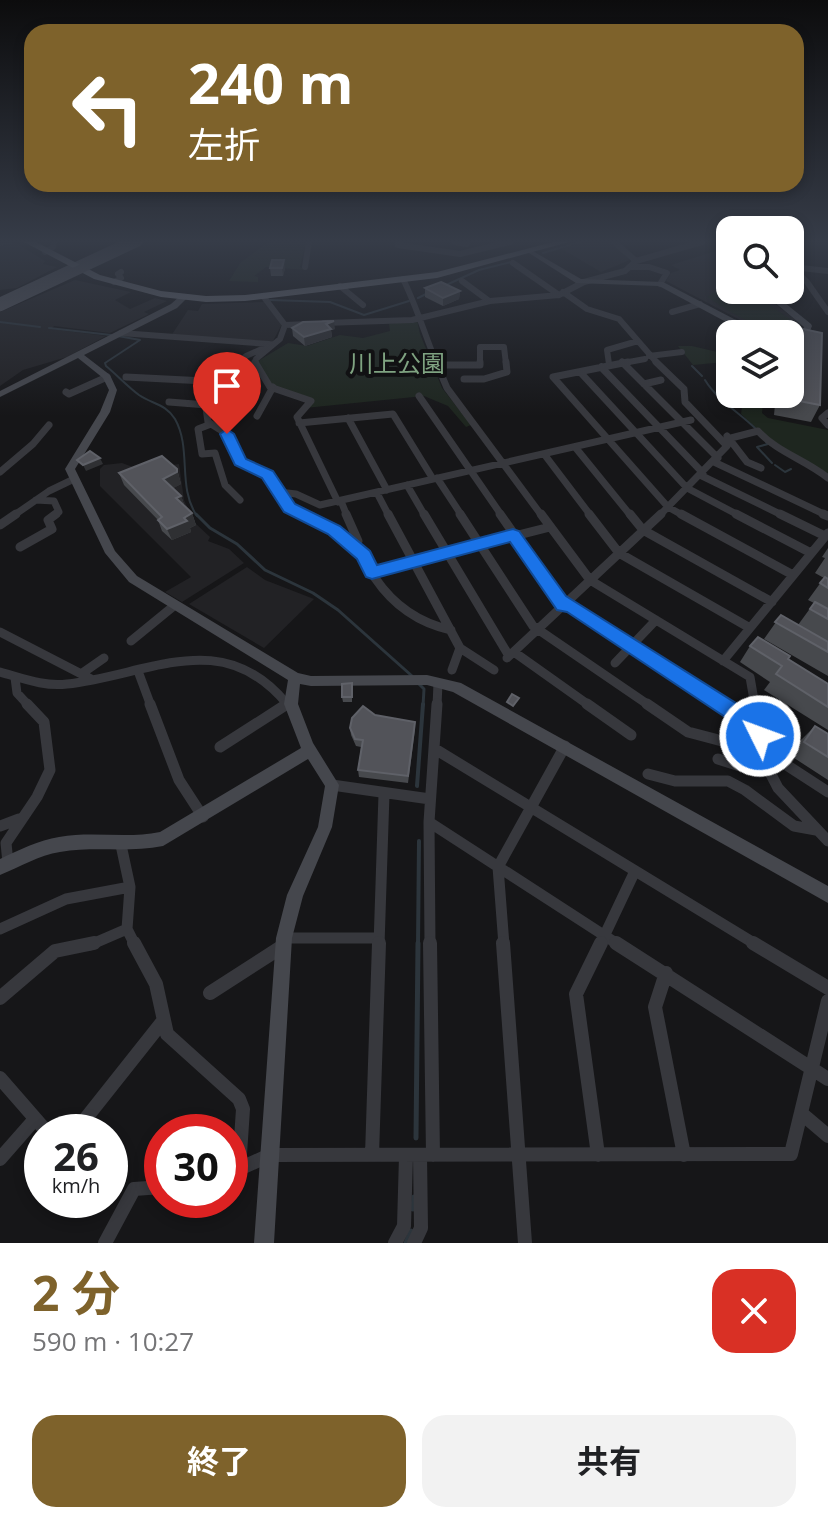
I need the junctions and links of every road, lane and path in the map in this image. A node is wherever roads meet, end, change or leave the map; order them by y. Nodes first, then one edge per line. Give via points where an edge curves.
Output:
1 (181, 300) edge
2 (266, 300) edge
3 (357, 300) edge
4 (413, 300) edge
5 (498, 300) edge
6 (572, 300) edge
7 (692, 300) edge
8 (489, 301) joint
9 (700, 304) junction
10 (782, 304) edge
11 (363, 305) dead end
12 (672, 312) dead end
13 (422, 318) junction
14 (729, 320) edge
15 (802, 320) edge
16 (285, 325) junction
17 (116, 335) junction
18 (804, 335) edge
19 (638, 341) junction
20 (273, 344) junction
21 (817, 344) edge
22 (682, 352) dead end
23 (78, 354) junction
24 (647, 357) junction
25 (622, 362) junction
26 (439, 365) junction
27 (480, 365) junction
28 (605, 366) junction
29 (580, 372) junction
30 (107, 377) junction
31 (126, 377) dead end
32 (464, 379) dead end
33 (476, 379) junction
34 (661, 380) dead end
35 (225, 382) junction
36 (644, 384) junction
37 (273, 387) junction
38 (66, 392) dead end
39 (0, 394) edge
40 (419, 396) dead end
41 (169, 402) dead end
42 (207, 405) junction
43 (828, 413) edge
44 (257, 416) dead end
45 (348, 418) junction
46 (701, 418) junction
47 (687, 421) junction
48 (299, 423) junction
49 (211, 424) junction
50 (49, 425) dead end
51 (828, 425) edge
52 (659, 427) junction
53 (636, 433) junction
54 (731, 438) junction
55 (607, 439) junction
56 (575, 447) junction
57 (544, 454) junction
58 (716, 460) junction
59 (503, 463) junction
60 (761, 468) dead end
61 (470, 471) junction
62 (0, 472) edge
63 (702, 474) junction
64 (828, 478) edge
65 (74, 479) junction
66 (435, 479) junction
67 (407, 485) junction
68 (687, 488) junction
69 (387, 490) junction
70 (279, 492) junction
71 (377, 493) junction
72 (36, 500) junction
73 (240, 500) dead end
74 (340, 501) junction
75 (668, 507) junction
76 (828, 516) edge
77 (0, 525) edge
78 (550, 527) junction
79 (643, 530) junction
80 (826, 534) edge
81 (513, 535) junction
82 (479, 543) junction
83 (20, 547) dead end
84 (361, 547) junction
85 (447, 552) junction
86 (619, 553) junction
87 (811, 553) junction
88 (414, 561) junction
89 (372, 572) junction
90 (793, 575) junction
91 (590, 580) junction
92 (772, 602) junction
93 (565, 604) junction
94 (175, 605) junction
95 (656, 620) junction
96 (750, 628) junction
97 (451, 630) junction
98 (538, 630) junction
99 (0, 632) edge
100 (131, 641) dead end
101 (632, 646) junction
102 (460, 648) junction
103 (510, 656) junction
104 (104, 658) dead end
105 (723, 661) junction
106 (615, 663) dead end
107 (452, 670) dead end
108 (494, 670) dead end
109 (138, 671) junction
110 (0, 672) edge
111 (86, 676) junction
112 (15, 678) junction
113 (295, 678) junction
114 (433, 681) junction
115 (289, 704) junction
116 (759, 728) junction
117 (631, 735) dead end
118 (565, 746) junction
119 (220, 747) dead end
120 (435, 749) junction
121 (761, 749) junction
122 (310, 750) junction
123 (718, 759) dead end
124 (769, 770) junction
125 (648, 774) dead end
126 (332, 785) junction
127 (828, 792) edge
128 (384, 794) junction
129 (430, 799) junction
130 (529, 806) junction
131 (203, 817) junction
132 (21, 819) junction
133 (429, 822) junction
134 (0, 826) edge
135 (816, 830) junction
136 (828, 841) edge
137 (121, 845) junction
138 (4, 865) edge
139 (498, 867) junction
140 (635, 871) junction
141 (130, 887) junction
142 (828, 895) edge
143 (0, 929) edge
144 (127, 929) junction
145 (606, 934) junction
146 (379, 938) junction
147 (284, 942) junction
148 (666, 973) junction
149 (828, 988) edge
150 (210, 993) dead end
151 (0, 998) edge
152 (828, 1001) edge
153 (163, 1021) junction
154 (812, 1069) junction
155 (0, 1078) edge
156 (828, 1079) edge
157 (801, 1113) junction
158 (31, 1114) edge
159 (89, 1114) edge
160 (242, 1114) edge
161 (24, 1132) edge
162 (828, 1136) edge
163 (270, 1155) junction
164 (372, 1155) junction
165 (420, 1155) junction
166 (598, 1155) junction
167 (684, 1155) junction
168 (519, 1156) junction
169 (0, 1159) edge
170 (248, 1165) edge
171 (144, 1188) edge
172 (404, 1226) junction
173 (418, 1235) edge
174 (105, 1243) edge
175 (264, 1243) edge
176 (395, 1243) edge
177 (525, 1243) edge

1 - 17 street
2 - 16 street
3 - 11 street
4 - 13 street
5 - 8 street
6 - 19 street via 615,316
7 - 9 street
8 - 13 street
9 - 12 street
9 - 14 street
10 - 15 street
13 - 16 street
13 - 26 street
16 - 20 street
17 - 20 street
17 - 23 street
18 - 21 street
19 - 24 street
19 - 28 street via 607,350
20 - 35 street via 246,355
20 - 37 street via 255,362
22 - 24 street
23 - 30 street
23 - 39 street
24 - 25 street
24 - 46 street via 684,389 685,402
25 - 28 street
25 - 36 street
26 - 27 street
26 - 59 street via 447,388
27 - 33 street
27 - 33 street via 480,347 504,347 507,372
28 - 29 street
28 - 52 street
29 - 53 street
29 - 55 street via 553,377
30 - 38 street
30 - 65 street via 112,396 72,463
31 - 35 street
32 - 33 street
34 - 36 street
35 - 42 street
36 - 47 street
37 - 44 street
37 - 48 street via 311,401 297,417
40 - 61 street
41 - 42 street
42 - 49 street
43 - 51 street via 822,418
45 - 48 street
45 - 66 street via 393,414
45 - 69 street
46 - 54 street
46 - 58 street via 727,446
47 - 52 street
47 - 58 street
48 - 74 street
49 - 70 street via 227,434 240,462 268,475
49 - 73 street via 198,429 202,454 215,453 225,485
50 - 62 street via 36,445
52 - 53 street
52 - 63 street
53 - 55 street
53 - 68 street
54 - 60 street via 747,462
54 - 64 street via 758,431
55 - 56 street
55 - 75 street
56 - 57 street
56 - 79 street
57 - 59 street
57 - 86 street
58 - 63 street
58 - 76 street
59 - 61 street
59 - 78 street
61 - 66 street
61 - 81 street
63 - 68 street
63 - 80 street
65 - 72 street
65 - 94 street via 120,566
66 - 67 street
66 - 82 street
67 - 69 street
67 - 85 street
68 - 75 street
68 - 87 street
69 - 71 street
70 - 74 street via 320,505
70 - 84 street via 289,508
71 - 74 street
71 - 88 street
72 - 77 street
72 - 83 street via 54,501 59,512 48,520 52,529
74 - 84 street
75 - 79 street
75 - 90 street
78 - 81 street
78 - 91 street
79 - 86 street
79 - 92 street
80 - 87 street
81 - 82 street
81 - 93 street
82 - 85 street
82 - 98 street
84 - 89 street
85 - 88 street
85 - 103 street
86 - 91 street
86 - 96 street
87 - 90 street
88 - 89 street
88 - 97 street
89 - 97 street via 412,617
90 - 92 street
91 - 93 street
91 - 95 street
92 - 96 street
93 - 98 street
93 - 101 street
94 - 100 street
94 - 113 street
95 - 101 street
95 - 105 street
96 - 105 street
97 - 102 street
98 - 103 street
98 - 121 street via 688,732
99 - 111 street
101 - 106 street
101 - 116 street
102 - 107 street
102 - 108 street
103 - 117 street
104 - 111 street
105 - 116 street via 750,677
109 - 111 street
109 - 115 street via 195,660 239,665
109 - 131 street via 179,780
110 - 112 street
111 - 112 street via 67,684
112 - 132 street via 17,693 44,722 50,770
113 - 114 street
113 - 115 street
114 - 118 street via 456,687
114 - 120 street
115 - 119 street
115 - 122 street
116 - 121 street
118 - 130 street
118 - 142 street
120 - 129 street
120 - 130 street
121 - 124 street
121 - 127 street
122 - 126 street
122 - 131 street
123 - 124 street via 759,772
124 - 135 street via 778,788
125 - 135 street via 677,782 735,783 796,828
126 - 128 street
126 - 147 street via 325,827 295,895
128 - 129 street
128 - 146 street
129 - 133 street
130 - 139 street
130 - 140 street
131 - 137 street via 163,839
132 - 134 street
132 - 138 street via 6,843
133 - 139 street
133 - 165 street
135 - 136 street
137 - 138 street via 64,844
137 - 141 street
139 - 145 street
139 - 168 street
140 - 145 street
140 - 149 street
141 - 143 street via 66,899
141 - 144 street
144 - 151 street via 84,947 55,951
144 - 153 street via 156,984
145 - 148 street
145 - 166 street via 576,994
146 - 147 street
146 - 164 street
147 - 150 street
147 - 163 street
148 - 154 street
148 - 167 street via 655,1007
152 - 154 street
153 - 159 street
153 - 160 street via 167,1034 239,1099
154 - 156 street
154 - 157 street
155 - 158 street
157 - 162 street
157 - 167 street via 791,1154
161 - 169 street
163 - 164 street
163 - 170 street
163 - 175 street
164 - 165 street
165 - 168 street
165 - 172 street
165 - 173 street
166 - 167 street
166 - 168 street
168 - 177 street
171 - 174 street via 134,1189
172 - 173 street
172 - 176 street

